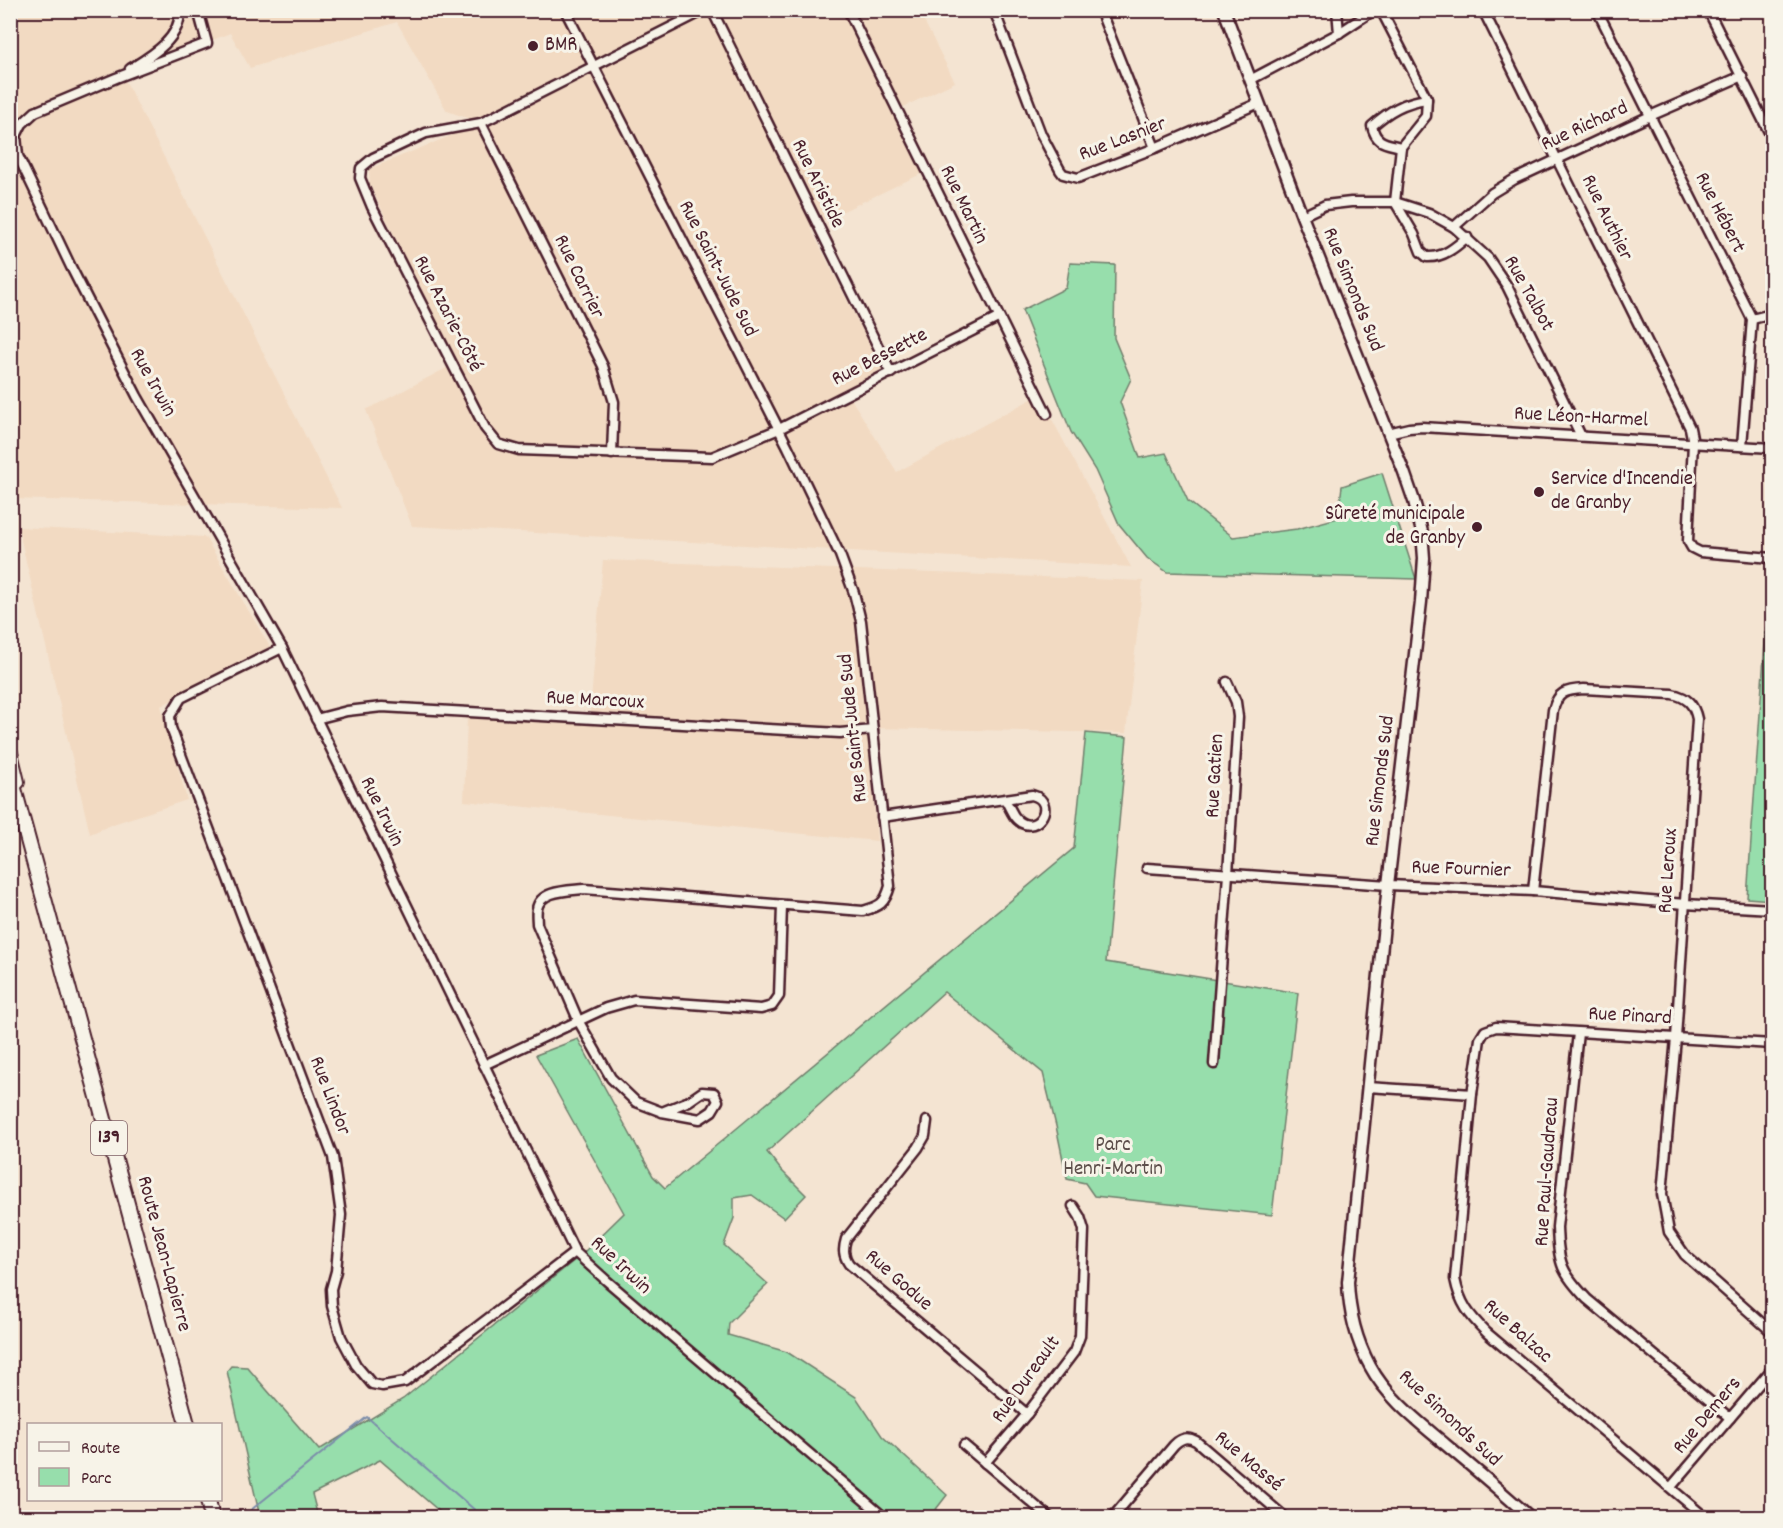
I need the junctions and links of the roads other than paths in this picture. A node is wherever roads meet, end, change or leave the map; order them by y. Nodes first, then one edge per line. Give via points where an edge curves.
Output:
1 (180, 10) edge
2 (198, 10) edge
3 (565, 10) edge
4 (705, 10) edge
5 (712, 10) edge
6 (848, 10) edge
7 (994, 10) edge
8 (1100, 10) edge
9 (1224, 10) edge
10 (1337, 10) edge
11 (1374, 10) edge
12 (1381, 10) edge
13 (1483, 10) edge
14 (1596, 10) edge
15 (1708, 10) edge
16 (1339, 33) junction
17 (593, 66) junction
18 (1742, 76) junction
19 (116, 78) junction
20 (1250, 80) junction
21 (1426, 99) junction
22 (1259, 103) junction
23 (1650, 116) junction
24 (481, 123) junction
25 (1773, 138) edge
26 (1401, 147) junction
27 (1155, 148) junction
28 (1558, 159) junction
29 (1395, 202) junction
30 (1302, 216) junction
31 (1454, 226) junction
32 (1467, 237) junction
33 (1773, 314) edge
34 (998, 318) junction
35 (1752, 319) junction
36 (891, 373) junction
37 (1047, 414) dead end
38 (778, 429) junction
39 (1388, 434) junction
40 (1581, 436) junction
41 (1693, 443) junction
42 (1742, 446) junction
43 (1773, 448) edge
44 (612, 454) junction
45 (1773, 558) edge
46 (282, 648) junction
47 (1227, 682) dead end
48 (316, 719) junction
49 (873, 730) junction
50 (10, 753) edge
51 (10, 774) edge
52 (1005, 799) junction
53 (882, 817) junction
54 (32, 851) junction
55 (1148, 868) dead end
56 (1228, 874) junction
57 (1388, 885) junction
58 (1533, 891) junction
59 (1685, 904) junction
60 (782, 906) junction
61 (1773, 909) edge
62 (579, 1022) junction
63 (1485, 1031) joint
64 (1578, 1033) junction
65 (1676, 1038) junction
66 (1773, 1044) edge
67 (1214, 1064) dead end
68 (484, 1065) junction
69 (1368, 1087) junction
70 (1472, 1094) junction
71 (662, 1112) junction
72 (927, 1121) dead end
73 (1073, 1206) dead end
74 (575, 1252) junction
75 (1773, 1332) edge
76 (1773, 1369) edge
77 (1027, 1414) junction
78 (1730, 1418) junction
79 (186, 1423) edge
80 (964, 1445) dead end
81 (985, 1463) junction
82 (1671, 1487) junction
83 (208, 1501) edge
84 (213, 1518) edge
85 (885, 1518) edge
86 (1050, 1518) edge
87 (1112, 1518) edge
88 (1286, 1518) edge
89 (1531, 1518) edge
90 (1706, 1518) edge

1 - 19 street, Rue Irwin via 172,37 156,53
2 - 19 street, Rue Irwin via 207,43
3 - 17 street, Rue Saint-Jude Sud
4 - 17 street, Rue Azarie-Côté
5 - 36 street, Rue Aristide
6 - 34 street, Rue Martin
7 - 27 street, Rue Lasnier via 1041,134 1064,174 1078,178
8 - 27 street
9 - 20 street, Rue Simonds Sud
10 - 16 street
11 - 16 street
12 - 21 street
13 - 28 street, Rue Authier
14 - 23 street, Rue Hébert
15 - 18 street
16 - 20 street
17 - 24 street, Rue Azarie-Côté
17 - 38 street, Rue Saint-Jude Sud
18 - 23 street, Rue Richard
18 - 25 street
19 - 46 street, Rue Irwin via 35,112 16,136 18,156 137,396
20 - 22 street, Rue Simonds Sud
21 - 26 street via 1426,116
21 - 26 street via 1410,101 1372,126 1374,136 1381,142
22 - 27 street, Rue Lasnier
22 - 30 street, Rue Simonds Sud
23 - 28 street, Rue Richard
23 - 35 street, Rue Hébert
24 - 44 street, Rue Carrier via 603,366 614,402
24 - 44 street, Rue Azarie-Côté via 426,132 373,158 361,168 360,178 485,428 498,444 519,450
26 - 29 street
28 - 31 street, Rue Richard via 1492,193
28 - 41 street, Rue Authier via 1690,428
29 - 30 street, Rue Talbot via 1325,205
29 - 31 street, Rue Talbot
29 - 32 street via 1428,257 1445,254
30 - 39 street, Rue Simonds Sud
31 - 32 street, Rue Talbot
32 - 40 street, Rue Talbot via 1507,286
33 - 35 street
34 - 36 street, Rue Bessette
34 - 37 street, Rue Martin
35 - 42 street
36 - 38 street, Rue Bessette
38 - 44 street, Rue Azarie-Côté via 712,457
38 - 49 street, Rue Saint-Jude Sud via 840,555 854,593 861,621
39 - 40 street, Rue Léon-Harmel via 1422,427
39 - 57 street, Rue Simonds Sud via 1414,501 1424,558
40 - 41 street, Rue Léon-Harmel
41 - 42 street, Rue Léon-Harmel
41 - 45 street via 1688,541 1692,548
42 - 43 street, Rue Léon-Harmel
46 - 48 street, Rue Irwin
46 - 74 street, Rue Lindor via 181,698 170,716 171,728 333,1157 341,1215 331,1289 341,1337 372,1384 405,1382
47 - 56 street, Rue Gatien via 1238,717
48 - 49 street, Rue Marcoux via 382,707 840,733
48 - 68 street, Rue Irwin
49 - 53 street, Rue Saint-Jude Sud
50 - 54 highway, Route Jean-Lapierre / 139
51 - 54 highway, Route Jean-Lapierre / 139
52 - 52 street via 1036,796 1045,811 1042,818 1029,825 1015,818
52 - 53 street
53 - 60 street, Rue Saint-Jude Sud via 890,886 886,899 863,911
54 - 79 highway, Route Jean-Lapierre / 139
55 - 56 street, Rue Fournier
56 - 57 street, Rue Fournier
56 - 67 street, Rue Gatien
57 - 58 street, Rue Fournier
57 - 69 street, Rue Simonds Sud
58 - 59 street, Rue Fournier
58 - 59 street, Rue Leroux via 1556,700 1570,689 1672,694 1691,703 1697,719
59 - 61 street, Rue Fournier
59 - 65 street, Rue Leroux
60 - 62 street via 779,996 772,1006 761,1009 634,1000
60 - 62 street, Rue Saint-Jude Sud via 584,889 545,896 537,908 537,924
62 - 68 street
62 - 71 street, Rue Saint-Jude Sud via 611,1078 636,1102
63 - 64 street, Rue Pinard via 1496,1027
63 - 70 street, Rue Balzac via 1480,1039
64 - 65 street, Rue Pinard
64 - 78 street, Rue Paul-Gaudreau via 1557,1227 1562,1268 1587,1299
65 - 66 street, Rue Pinard
65 - 75 street, Rue Leroux via 1662,1194 1670,1232 1685,1255
68 - 74 street, Rue Irwin
69 - 70 street
69 - 89 street, Rue Simonds Sud via 1348,1282 1353,1324 1362,1349 1383,1385 1409,1414
70 - 82 street, Rue Balzac via 1455,1279 1465,1309 1487,1333
71 - 71 street, Rue Saint-Jude Sud via 702,1092 714,1093 718,1101 700,1119
72 - 77 street, Rue Godue via 918,1148 846,1239 845,1258
73 - 77 street, Rue Dureault via 1084,1230 1080,1336 1074,1352
74 - 85 street, Rue Irwin
76 - 78 street, Rue Demers
77 - 81 street, Rue Dureault
78 - 82 street, Rue Demers
80 - 81 street
81 - 86 street
82 - 90 street, Rue Balzac
83 - 84 highway
87 - 88 street, Rue Massé via 1174,1445 1186,1437

